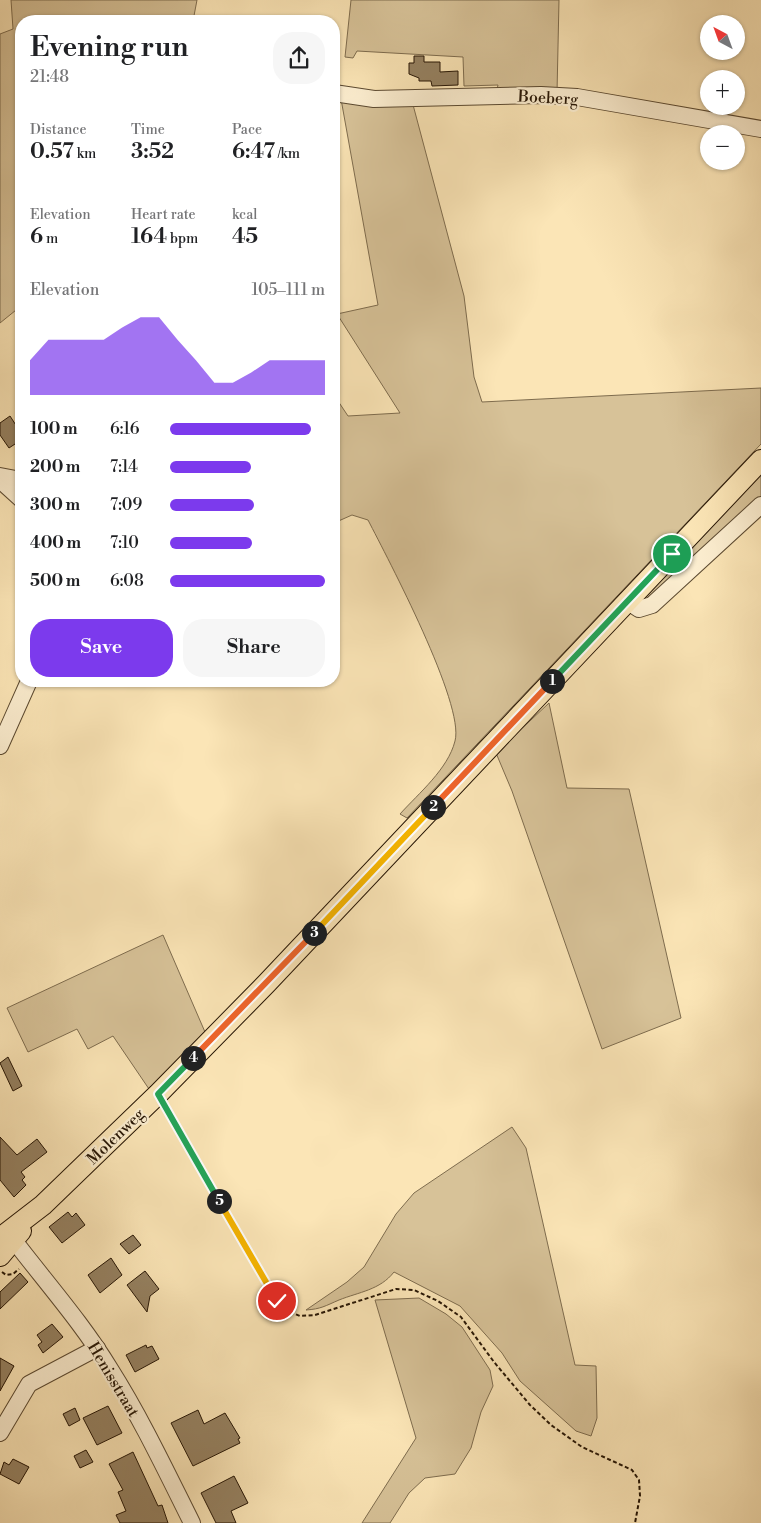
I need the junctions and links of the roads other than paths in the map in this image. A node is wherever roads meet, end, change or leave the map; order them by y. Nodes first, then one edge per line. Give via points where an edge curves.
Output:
1 (340, 94) edge
2 (761, 129) edge
3 (761, 460) edge
4 (0, 476) edge
5 (15, 479) edge
6 (0, 480) edge
7 (15, 494) edge
8 (761, 505) edge
9 (627, 601) junction
10 (26, 687) edge
11 (0, 746) edge
12 (43, 1204) junction
13 (0, 1238) edge
14 (19, 1247) dead end
15 (0, 1256) edge
16 (97, 1348) junction
17 (0, 1433) edge
18 (192, 1523) edge

1 - 2 street, Boeberg via 374,98 577,97
3 - 9 main road, Molenweg
4 - 5 street
6 - 7 street
8 - 9 street via 652,605 639,609
9 - 12 main road, Molenweg via 266,984
10 - 11 street
12 - 13 main road, Molenweg
12 - 15 main road
14 - 16 street, Henisstraat
16 - 17 street via 29,1384
16 - 18 street, Henisstraat via 148,1436

